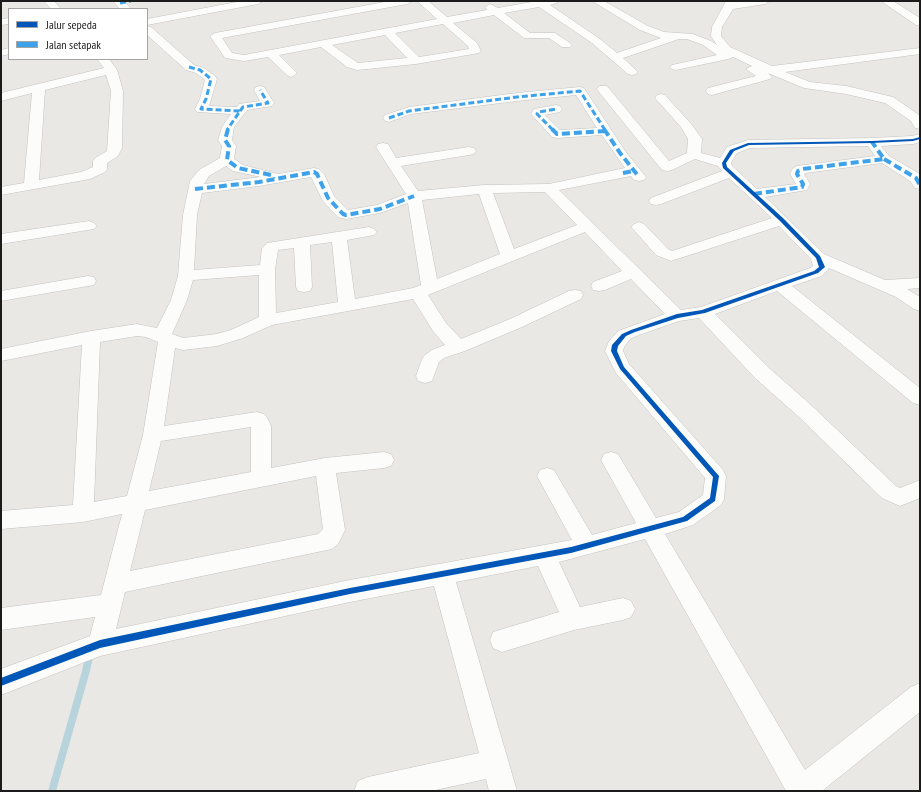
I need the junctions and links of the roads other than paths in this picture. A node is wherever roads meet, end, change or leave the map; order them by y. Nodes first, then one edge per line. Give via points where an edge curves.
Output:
1 (256, 1) edge
2 (407, 1) edge
3 (422, 1) edge
4 (482, 1) edge
5 (553, 1) edge
6 (597, 1) edge
7 (765, 1) edge
8 (886, 1) edge
9 (899, 1) edge
10 (541, 3) junction
11 (730, 3) edge
12 (203, 11) junction
13 (496, 12) junction
14 (920, 15) edge
15 (444, 20) junction
16 (148, 22) edge
17 (920, 23) edge
18 (708, 28) junction
19 (148, 30) edge
20 (387, 31) junction
21 (679, 35) junction
22 (215, 36) junction
23 (323, 42) junction
24 (566, 45) dead end
25 (920, 51) edge
26 (270, 53) junction
27 (728, 56) junction
28 (616, 57) junction
29 (104, 60) edge
30 (416, 61) junction
31 (676, 67) dead end
32 (111, 70) junction
33 (770, 70) junction
34 (632, 72) dead end
35 (290, 73) dead end
36 (39, 87) junction
37 (603, 89) dead end
38 (260, 90) dead end
39 (712, 91) dead end
40 (1, 97) edge
41 (661, 98) dead end
42 (556, 109) dead end
43 (240, 112) junction
44 (389, 118) dead end
45 (918, 120) edge
46 (606, 131) junction
47 (920, 138) edge
48 (872, 142) junction
49 (383, 147) dead end
50 (469, 151) dead end
51 (694, 155) junction
52 (884, 159) junction
53 (227, 160) junction
54 (392, 163) junction
55 (727, 168) junction
56 (274, 179) junction
57 (920, 185) edge
58 (31, 186) junction
59 (549, 188) junction
60 (195, 189) junction
61 (484, 189) junction
62 (1, 191) edge
63 (754, 194) junction
64 (414, 196) junction
65 (656, 201) dead end
66 (782, 220) junction
67 (89, 226) dead end
68 (588, 226) junction
69 (639, 227) dead end
70 (369, 232) dead end
71 (339, 236) junction
72 (1, 239) edge
73 (302, 240) junction
74 (508, 256) junction
75 (818, 257) junction
76 (267, 269) junction
77 (633, 272) junction
78 (186, 276) junction
79 (88, 281) dead end
80 (920, 283) edge
81 (780, 285) junction
82 (883, 285) junction
83 (599, 286) dead end
84 (304, 287) dead end
85 (424, 290) junction
86 (575, 295) dead end
87 (1, 296) edge
88 (920, 305) edge
89 (346, 306) junction
90 (703, 312) junction
91 (677, 316) junction
92 (268, 320) junction
93 (91, 337) junction
94 (165, 338) junction
95 (459, 347) junction
96 (1, 355) edge
97 (425, 376) dead end
98 (920, 398) edge
99 (153, 435) junction
100 (384, 460) dead end
101 (611, 460) dead end
102 (325, 466) junction
103 (547, 476) dead end
104 (261, 478) junction
105 (920, 489) edge
106 (135, 502) junction
107 (83, 513) junction
108 (1, 520) edge
109 (637, 531) junction
110 (587, 546) junction
111 (544, 555) junction
112 (442, 574) junction
113 (105, 600) junction
114 (623, 609) dead end
115 (1, 619) edge
116 (574, 619) junction
117 (502, 640) dead end
118 (92, 647) junction
119 (1, 682) edge
120 (920, 696) edge
121 (495, 763) junction
122 (800, 790) edge
123 (368, 791) edge
124 (503, 791) edge

1 - 12 street
2 - 22 street
3 - 15 street
4 - 13 street
5 - 10 street
6 - 21 street via 644,28 663,35
7 - 11 street
8 - 17 street
9 - 14 street
10 - 13 street
10 - 28 street
11 - 18 street
12 - 16 street
12 - 22 street
13 - 15 street
13 - 24 street via 528,36 550,35
15 - 20 street
15 - 30 street via 473,45 475,51
18 - 21 street
18 - 33 street via 726,48
19 - 43 street via 190,68 200,70 211,79 201,109
20 - 23 street
20 - 30 street
21 - 27 street via 707,43
21 - 28 street
22 - 26 street via 230,56 244,58
23 - 26 street
23 - 30 street via 355,67
25 - 33 street
26 - 35 street
27 - 31 street
27 - 39 street via 766,78
28 - 34 street
29 - 32 street
32 - 36 street
32 - 58 street via 117,91 113,153 100,161 100,169 85,176
33 - 45 street via 808,85 846,90 889,100
36 - 40 street
36 - 58 street
37 - 51 street via 666,167
38 - 43 street via 268,103 243,108
41 - 51 street via 695,139
42 - 46 street via 537,114 557,134
43 - 53 street via 228,127 224,140 229,146
44 - 46 street via 409,111 580,91
46 - 59 street via 634,172
47 - 48 street
48 - 52 street
48 - 55 street via 748,144 732,150
49 - 54 street
50 - 54 street
51 - 55 street
52 - 57 street via 916,178
52 - 63 street via 802,169 797,174 802,186
53 - 56 street via 238,168 271,175
53 - 60 street via 204,173
54 - 64 street
55 - 63 street
55 - 65 street
56 - 60 street
56 - 64 street via 314,172 328,198 343,214 376,210
58 - 62 street
59 - 61 street
59 - 68 street
60 - 78 street
61 - 64 street
61 - 74 street
63 - 66 street
64 - 85 street
66 - 69 street via 671,256 662,252
66 - 75 street
67 - 72 street
68 - 74 street
68 - 77 street
70 - 71 street
71 - 73 street
71 - 89 street
73 - 76 street via 270,248
73 - 84 street
74 - 85 street
75 - 81 street via 822,267 816,272
75 - 82 street
76 - 78 street
76 - 92 street
77 - 83 street
77 - 91 street
78 - 94 street
79 - 87 street
80 - 82 street
81 - 90 street
81 - 98 street
82 - 88 street
85 - 89 street
85 - 95 street via 424,301 439,327
86 - 95 street
89 - 92 street
90 - 91 street
90 - 105 street via 762,373 806,411 889,492 900,498
91 - 109 street via 624,335 614,351 622,368 716,476 713,499 685,519
92 - 94 street via 217,340 183,344
93 - 94 street via 137,330 148,331
93 - 96 street
93 - 107 street
94 - 99 street
95 - 97 street via 431,359
99 - 104 street via 257,419 261,426
99 - 106 street
100 - 102 street
101 - 109 street
102 - 104 street
102 - 113 street via 334,530 324,542
103 - 110 street
104 - 106 street
106 - 107 street
106 - 113 street
107 - 108 street
109 - 110 street
109 - 122 street
110 - 111 street
111 - 112 street
111 - 116 street
112 - 118 street via 350,591
112 - 121 street
113 - 115 street
113 - 118 street
114 - 116 street
116 - 117 street
118 - 119 street
120 - 122 street
121 - 123 street
121 - 124 street

